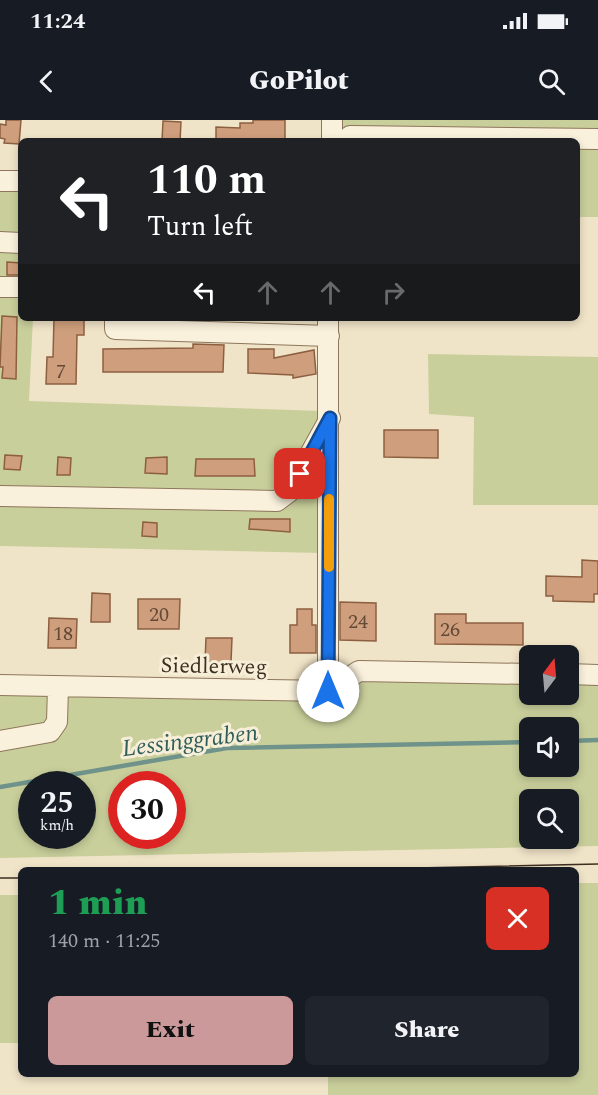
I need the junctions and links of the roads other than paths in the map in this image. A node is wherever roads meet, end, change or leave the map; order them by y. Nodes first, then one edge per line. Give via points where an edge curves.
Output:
1 (332, 120) edge
2 (341, 138) edge
3 (580, 139) edge
4 (598, 139) edge
5 (0, 181) edge
6 (18, 181) edge
7 (0, 242) edge
8 (18, 243) edge
9 (0, 286) edge
10 (18, 287) edge
11 (115, 321) edge
12 (328, 327) edge
13 (330, 418) junction
14 (0, 496) edge
15 (519, 674) edge
16 (579, 674) edge
17 (598, 675) edge
18 (0, 686) edge
19 (58, 687) junction
20 (328, 691) junction
21 (0, 741) edge

1 - 2 street
3 - 4 street
5 - 6 street
7 - 8 street
9 - 10 street
11 - 12 street via 115,329
12 - 13 street
13 - 14 street via 290,492 277,501
13 - 20 street
15 - 20 street via 359,671
16 - 17 street
18 - 19 street, Siedlerweg
19 - 20 street, Siedlerweg
19 - 21 street via 57,722 50,732

